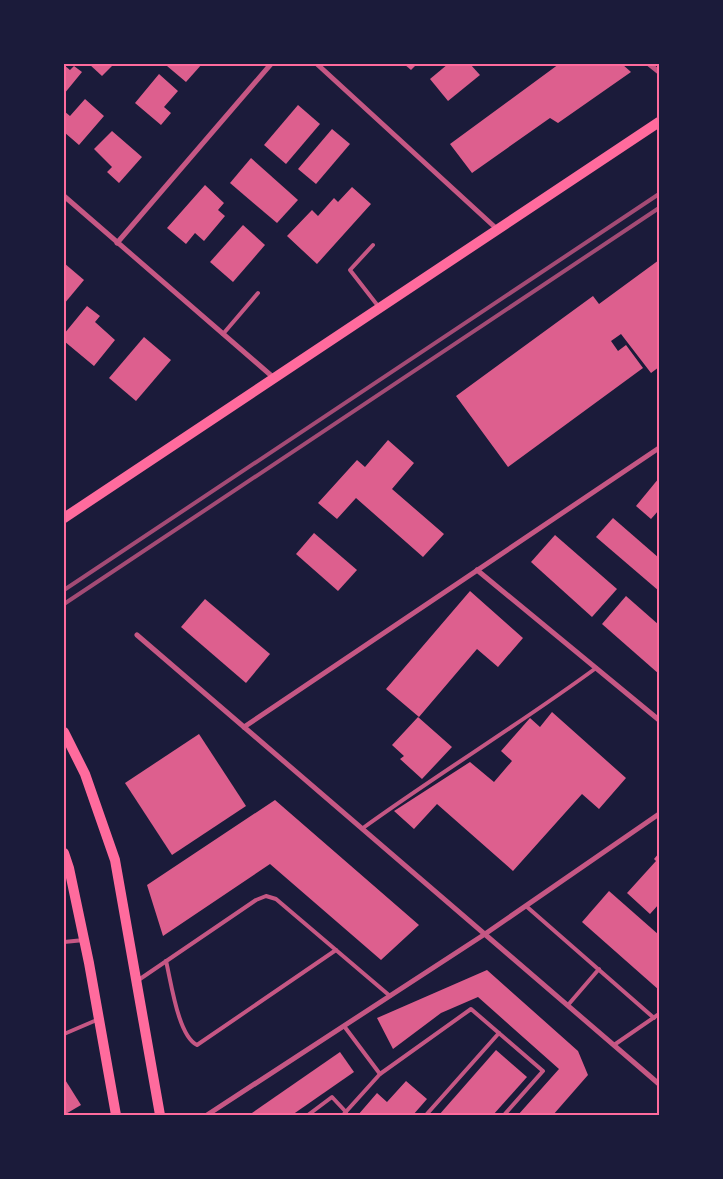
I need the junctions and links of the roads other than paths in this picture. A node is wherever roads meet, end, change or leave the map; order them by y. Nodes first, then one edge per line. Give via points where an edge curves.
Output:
1 (271, 64) edge
2 (317, 64) edge
3 (649, 64) edge
4 (659, 72) edge
5 (659, 122) edge
6 (64, 196) edge
7 (498, 230) junction
8 (117, 243) junction
9 (373, 245) dead end
10 (258, 293) dead end
11 (380, 308) junction
12 (223, 334) junction
13 (274, 378) junction
14 (659, 448) edge
15 (64, 518) edge
16 (477, 570) junction
17 (137, 635) dead end
18 (596, 668) junction
19 (659, 720) edge
20 (244, 727) junction
21 (64, 732) edge
22 (659, 814) edge
23 (363, 828) junction
24 (64, 853) edge
25 (526, 906) junction
26 (485, 934) junction
27 (84, 940) junction
28 (64, 942) edge
29 (336, 950) junction
30 (166, 961) junction
31 (599, 970) junction
32 (137, 980) junction
33 (390, 996) junction
34 (568, 1006) junction
35 (659, 1014) edge
36 (654, 1018) junction
37 (99, 1019) junction
38 (344, 1026) junction
39 (499, 1033) junction
40 (64, 1034) edge
41 (614, 1045) junction
42 (380, 1074) junction
43 (659, 1084) edge
44 (344, 1114) edge
45 (116, 1115) edge
46 (160, 1115) edge
47 (207, 1115) edge
48 (308, 1115) edge
49 (426, 1115) edge
50 (504, 1115) edge

1 - 8 street
2 - 7 street
3 - 4 street
5 - 7 main road
6 - 8 street
7 - 11 main road
8 - 12 street
9 - 11 lane via 350,270
10 - 12 lane
11 - 13 main road
12 - 13 street
13 - 15 main road
14 - 16 street
16 - 18 street
16 - 20 street
17 - 20 street
18 - 19 street
18 - 23 lane via 524,721
20 - 23 street
21 - 32 main road via 86,774 115,860
22 - 25 street
23 - 26 street
24 - 27 main road
25 - 26 street
25 - 31 lane
26 - 33 street
26 - 34 street
27 - 28 lane
27 - 37 main road
29 - 30 lane via 276,899 266,896
29 - 30 lane via 197,1045 190,1042 183,1031
29 - 33 lane
30 - 32 lane
31 - 34 lane
31 - 36 lane
32 - 46 main road
33 - 38 street
34 - 41 street
35 - 36 lane
36 - 41 lane
37 - 40 lane
37 - 45 main road
38 - 42 lane
38 - 47 street
39 - 42 lane via 472,1009
39 - 49 lane
39 - 50 lane via 543,1071
41 - 43 street
42 - 44 lane
44 - 48 lane via 332,1097

